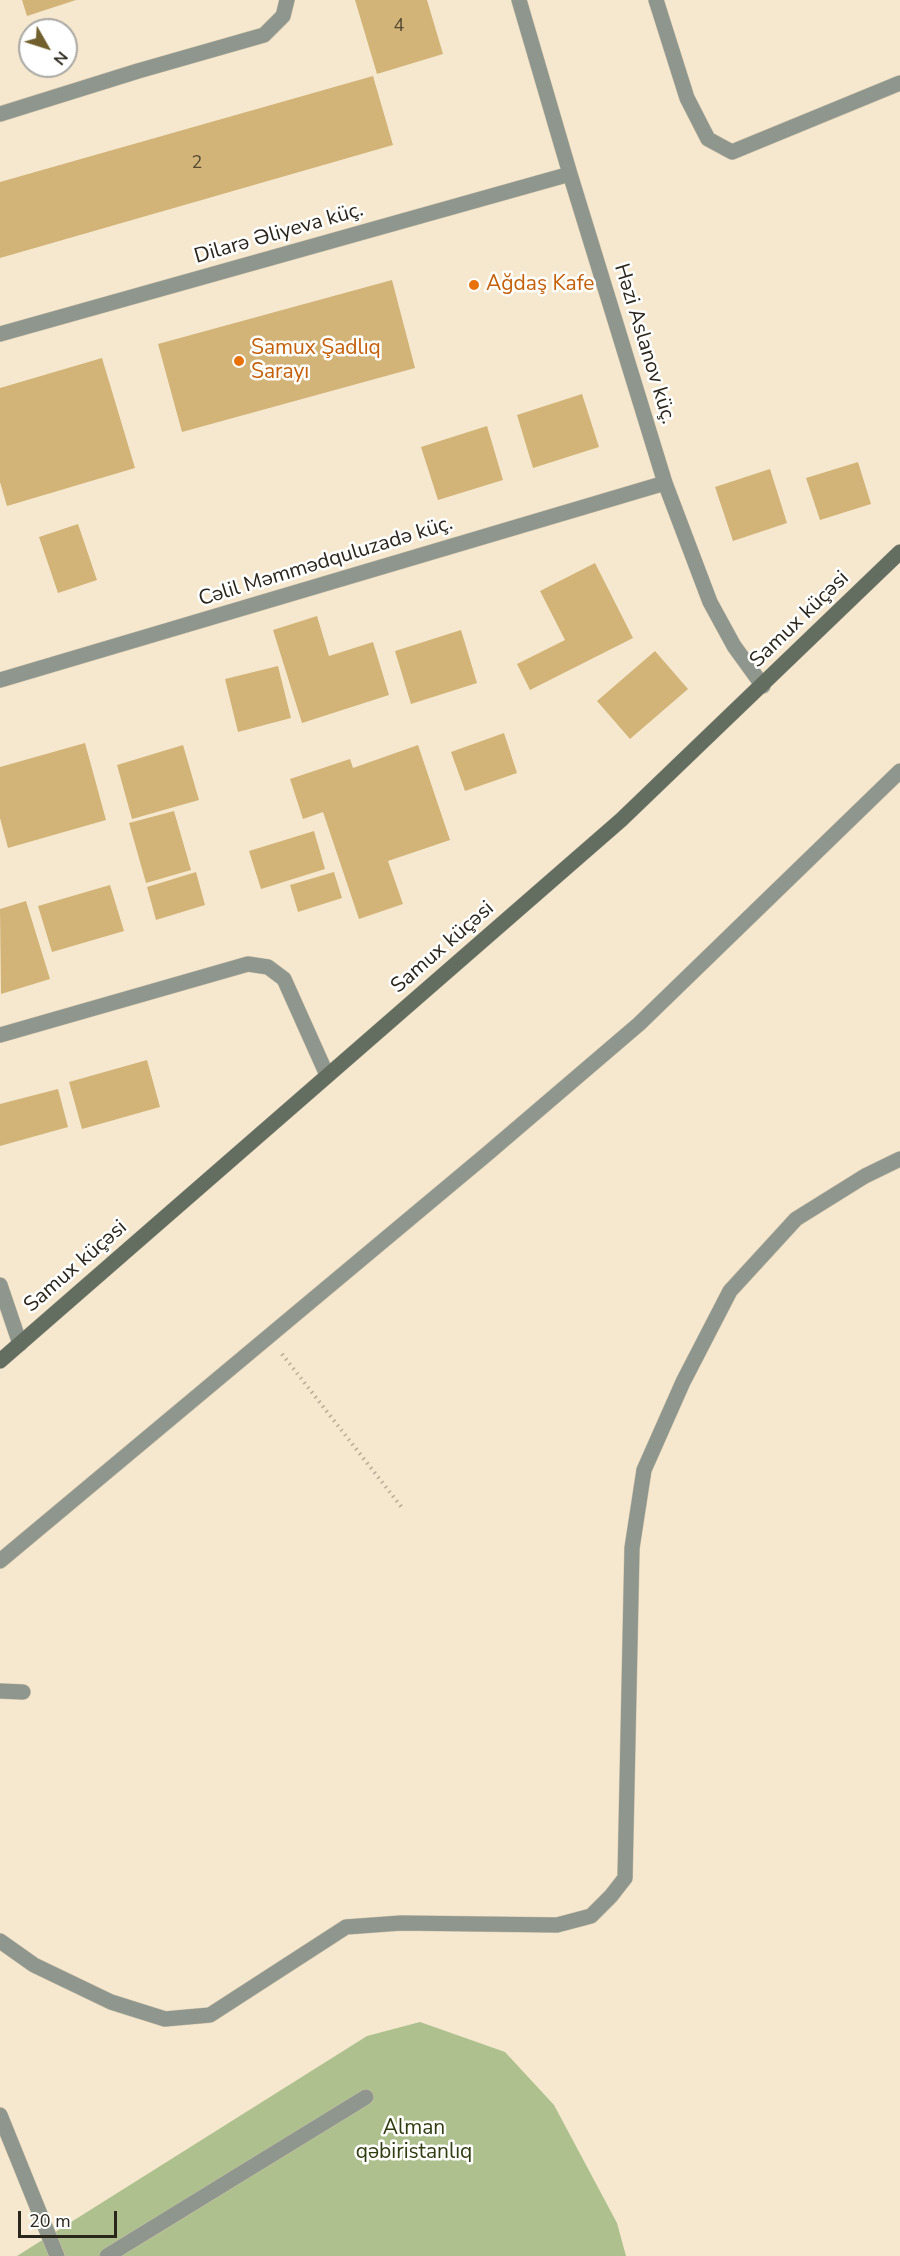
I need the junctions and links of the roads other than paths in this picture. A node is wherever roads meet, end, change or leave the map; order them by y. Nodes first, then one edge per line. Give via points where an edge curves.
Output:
1 (287, 0) edge
2 (519, 0) edge
3 (656, 0) edge
4 (900, 83) edge
5 (0, 114) edge
6 (570, 174) junction
7 (0, 334) edge
8 (665, 483) junction
9 (900, 552) edge
10 (0, 680) edge
11 (763, 686) junction
12 (900, 771) edge
13 (0, 1035) edge
14 (327, 1076) junction
15 (900, 1159) edge
16 (0, 1285) edge
17 (20, 1344) junction
18 (0, 1361) edge
19 (0, 1561) edge
20 (0, 1691) edge
21 (23, 1692) dead end
22 (0, 1941) edge
23 (366, 2097) dead end
24 (0, 2115) edge
25 (57, 2256) edge
26 (107, 2256) edge

1 - 5 street via 283,16 264,35
2 - 6 street, Həzi Aslanov küç.
3 - 4 street via 687,98 708,139 732,152
6 - 7 street, Dilarə Əliyeva küç.
6 - 8 street, Həzi Aslanov küç.
8 - 10 street, Cəlil Məmmədquluzadə küç.
8 - 11 street, Həzi Aslanov küç. via 710,602 734,646
9 - 11 main road, Samux küçəsi
11 - 14 main road, Samux küçəsi via 621,820
12 - 19 street via 639,1024
13 - 14 street via 248,964 268,967 284,979
14 - 17 main road, Samux küçəsi
15 - 22 street via 796,1219 730,1291 644,1470 632,1548 625,1878 591,1916 557,1925 401,1923 346,1927 210,2015 165,2019 111,2002 34,1965
16 - 17 street
17 - 18 main road, Samux küçəsi
20 - 21 street
23 - 26 street
24 - 25 street

